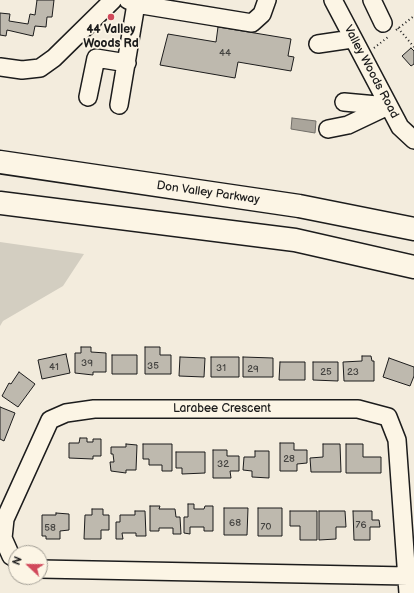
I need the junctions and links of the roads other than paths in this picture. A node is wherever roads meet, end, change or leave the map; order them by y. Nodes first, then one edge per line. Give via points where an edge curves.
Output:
1 (113, 0) edge
2 (266, 0) edge
3 (333, 0) edge
4 (372, 0) edge
5 (132, 2) edge
6 (391, 26) road end
7 (352, 39) junction
8 (318, 44) dead end
9 (127, 63) junction
10 (0, 67) edge
11 (88, 97) dead end
12 (344, 102) dead end
13 (119, 105) dead end
14 (388, 106) junction
15 (328, 129) dead end
16 (414, 140) edge
17 (0, 162) edge
18 (0, 203) edge
19 (414, 229) edge
20 (414, 267) edge
21 (8, 549) edge
22 (48, 569) edge
23 (408, 576) junction
24 (408, 593) edge

1 - 10 street via 54,58 40,68 22,70
2 - 5 street via 262,14 252,23
3 - 7 street, Valley Woods Road
4 - 6 street
5 - 9 street
7 - 8 street
7 - 14 street, Valley Woods Road
9 - 11 street via 96,58
9 - 13 street
12 - 14 street
14 - 15 street via 348,125
14 - 16 street, Valley Woods Road via 400,127
17 - 19 highway, Don Valley Parkway via 299,206
18 - 20 highway via 295,240
21 - 23 street, Larabee Crescent via 3,538 6,519 50,420 66,413 94,409 358,409 388,417 397,440
22 - 23 street
23 - 24 street, Larabee Crescent

